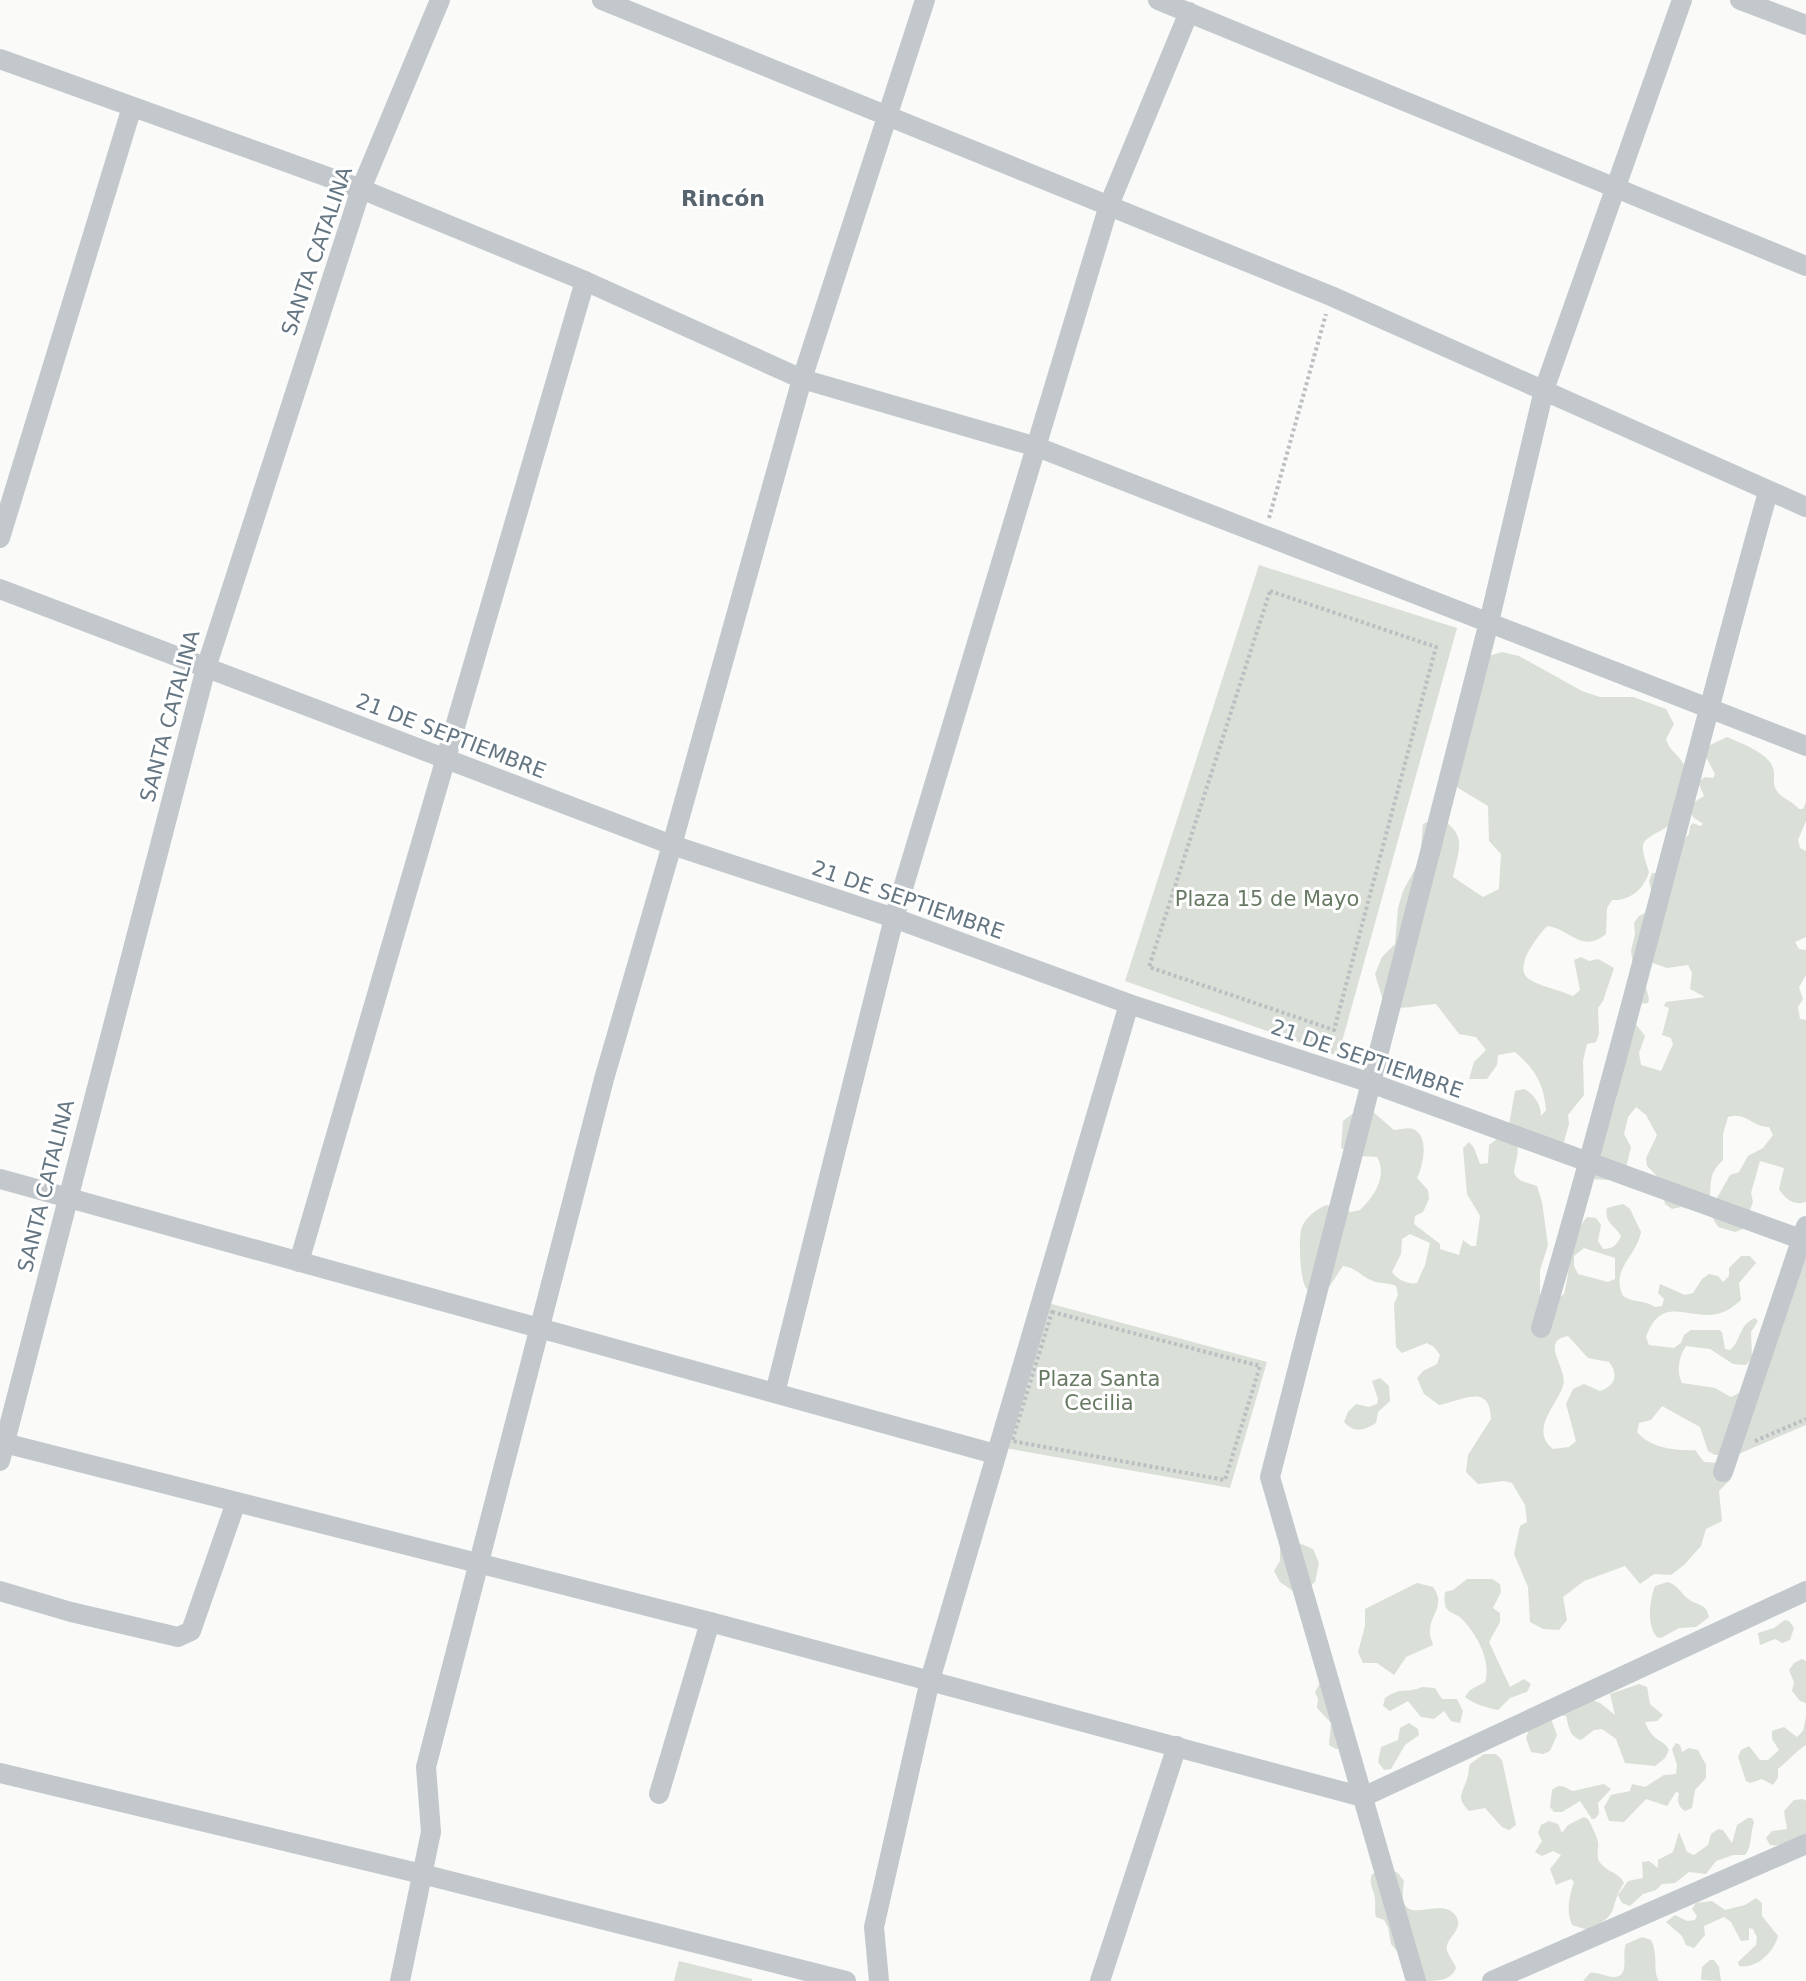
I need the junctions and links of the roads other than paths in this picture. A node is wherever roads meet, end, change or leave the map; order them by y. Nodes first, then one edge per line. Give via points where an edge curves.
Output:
1 (440, 0) edge
2 (602, 0) edge
3 (925, 0) edge
4 (1158, 0) edge
5 (1682, 0) edge
6 (1740, 0) edge
7 (1189, 12) junction
8 (1806, 25) edge
9 (0, 59) edge
10 (132, 107) junction
11 (887, 115) junction
12 (1615, 188) junction
13 (361, 189) junction
14 (1109, 206) junction
15 (1806, 266) edge
16 (585, 280) junction
17 (802, 379) junction
18 (1544, 390) junction
19 (1037, 447) junction
20 (1768, 492) junction
21 (1806, 507) edge
22 (0, 538) edge
23 (0, 589) edge
24 (1489, 622) junction
25 (206, 668) junction
26 (1708, 708) junction
27 (1806, 746) edge
28 (445, 760) junction
29 (672, 845) junction
30 (894, 918) junction
31 (1129, 1004) junction
32 (1371, 1083) junction
33 (1590, 1162) junction
34 (0, 1179) edge
35 (68, 1198) junction
36 (1805, 1236) edge
37 (299, 1262) junction
38 (539, 1328) junction
39 (1541, 1328) dead end
40 (775, 1393) junction
41 (2, 1449) edge
42 (995, 1454) junction
43 (1723, 1472) dead end
44 (236, 1502) junction
45 (478, 1563) junction
46 (0, 1591) edge
47 (1806, 1591) edge
48 (710, 1622) junction
49 (930, 1680) junction
50 (1177, 1746) junction
51 (0, 1773) edge
52 (659, 1794) dead end
53 (1363, 1797) junction
54 (1806, 1844) edge
55 (422, 1874) junction
56 (400, 1981) edge
57 (846, 1981) edge
58 (879, 1981) edge
59 (1100, 1981) edge
60 (1416, 1981) edge
61 (1492, 1981) edge

1 - 13 street, SANTA CATALINA
2 - 11 street
3 - 11 street
4 - 7 street
5 - 12 street
6 - 8 street
7 - 12 street
7 - 14 street
9 - 10 street
10 - 13 street
10 - 22 street
11 - 14 street
11 - 17 street
12 - 15 street
12 - 18 street
13 - 16 street
13 - 25 street, SANTA CATALINA
14 - 18 street via 1331,296
14 - 19 street
16 - 17 street
16 - 28 street
17 - 19 street
17 - 29 street
18 - 20 street
18 - 24 street
19 - 24 street
19 - 30 street
20 - 21 street
20 - 26 street
23 - 25 street, 21 DE SEPTIEMBRE
24 - 26 street
24 - 32 street
25 - 28 street, 21 DE SEPTIEMBRE
25 - 35 street, SANTA CATALINA
26 - 27 street
26 - 33 street
28 - 29 street, 21 DE SEPTIEMBRE
28 - 37 street
29 - 30 street, 21 DE SEPTIEMBRE
29 - 38 street via 604,1079
30 - 31 street, 21 DE SEPTIEMBRE
30 - 40 street
31 - 32 street, 21 DE SEPTIEMBRE
31 - 42 street
32 - 33 street, 21 DE SEPTIEMBRE
32 - 53 street via 1270,1477
33 - 36 street, 21 DE SEPTIEMBRE
33 - 39 street
34 - 35 street
35 - 37 street
35 - 41 street, SANTA CATALINA
36 - 43 street
37 - 38 street
38 - 40 street
38 - 45 street
40 - 42 street
41 - 44 street
42 - 49 street
44 - 45 street
44 - 46 street via 191,1631 178,1637
45 - 48 street
45 - 55 street via 426,1767 431,1832
47 - 53 street
48 - 49 street
48 - 52 street
49 - 50 street
49 - 58 street via 874,1927
50 - 53 street
50 - 59 street
51 - 55 street
53 - 60 street
54 - 61 street
55 - 56 street
55 - 57 street

